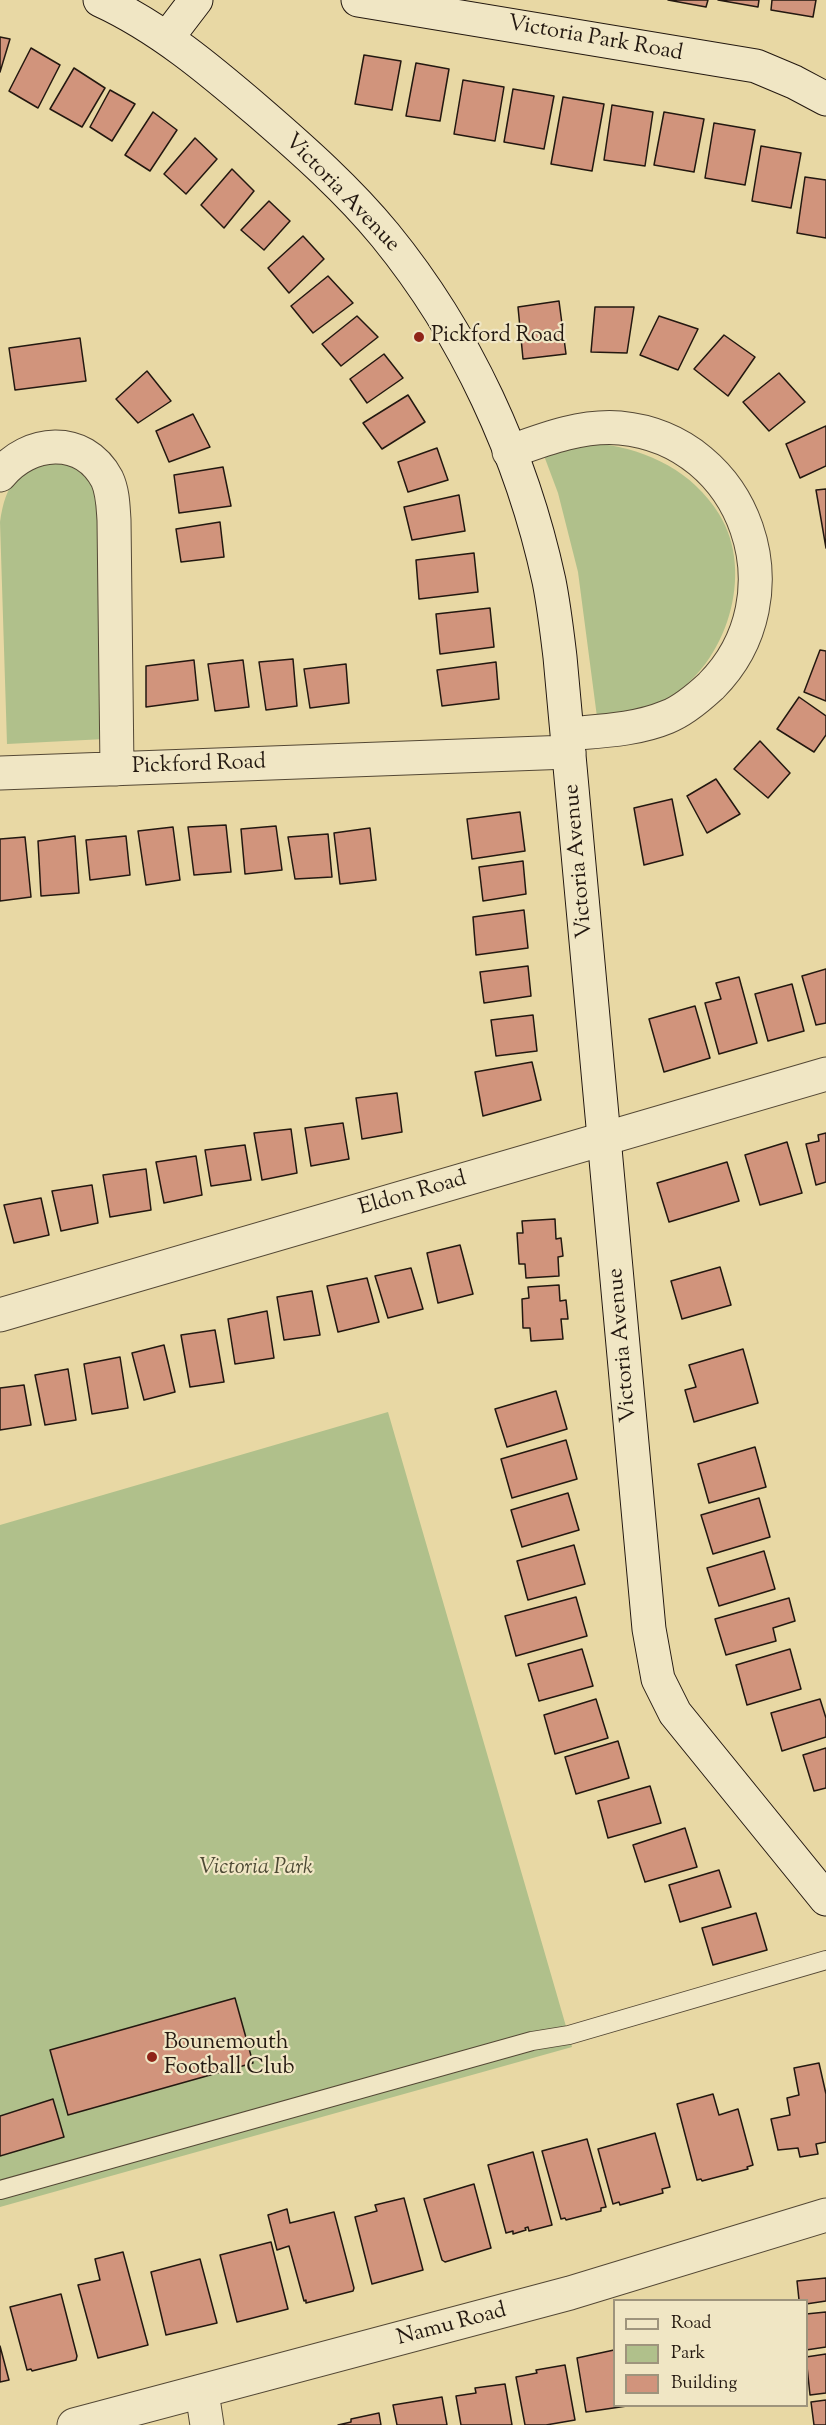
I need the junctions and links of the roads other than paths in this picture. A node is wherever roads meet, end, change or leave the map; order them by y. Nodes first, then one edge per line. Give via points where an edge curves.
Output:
1 (100, 0) edge
2 (196, 0) edge
3 (358, 0) edge
4 (166, 38) junction
5 (824, 95) edge
6 (509, 452) junction
7 (0, 475) edge
8 (569, 743) junction
9 (117, 769) junction
10 (0, 773) edge
11 (826, 1074) edge
12 (605, 1139) junction
13 (0, 1315) edge
14 (826, 1899) edge
15 (826, 1960) edge
16 (0, 2190) edge
17 (826, 2215) edge
18 (202, 2392) junction
19 (74, 2425) edge
20 (207, 2425) edge

1 - 4 street, Victoria Avenue
2 - 4 street
3 - 5 street, Victoria Park Road via 756,66
4 - 6 street, Victoria Avenue via 285,135 385,235 469,358
6 - 8 street, Victoria Avenue via 549,582
6 - 8 street via 561,434 591,429 620,428 654,435 686,449 717,476 738,505 749,536 756,572 755,604 742,643 724,672 698,699 667,717
7 - 9 street, Pickford Road via 11,462 38,448 63,448 82,454 97,465 112,492
8 - 9 street, Pickford Road
8 - 12 street, Victoria Avenue
9 - 10 street, Pickford Road
11 - 12 street, Eldon Road
12 - 13 street, Eldon Road
12 - 14 street, Victoria Avenue via 649,1629 658,1679 675,1713
15 - 16 lane via 569,2035 532,2041
17 - 18 street, Namu Road via 570,2293
18 - 19 street, Namu Road
18 - 20 street

